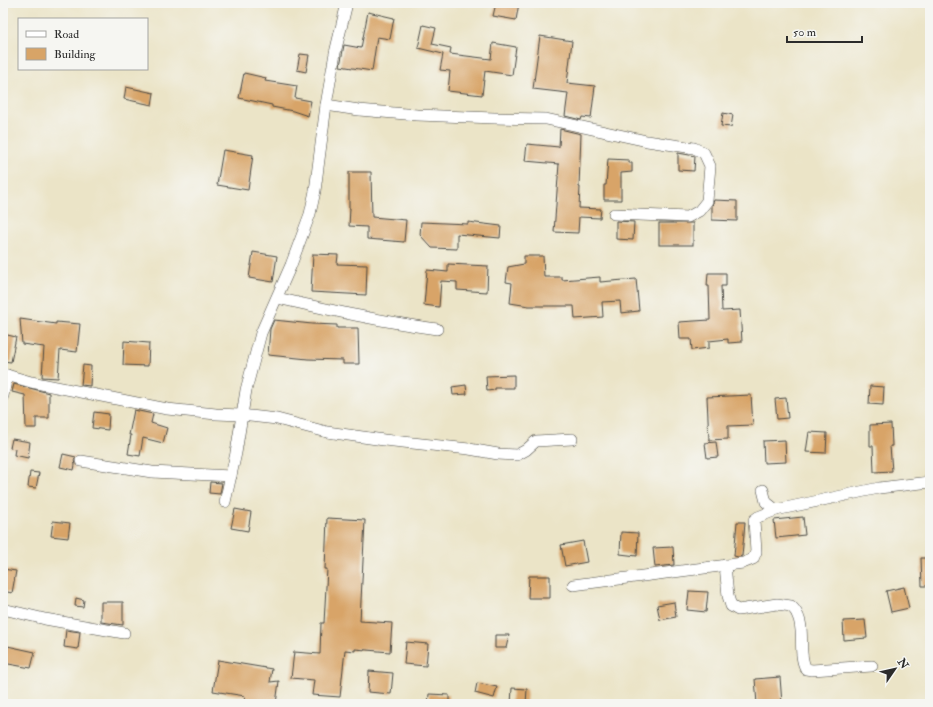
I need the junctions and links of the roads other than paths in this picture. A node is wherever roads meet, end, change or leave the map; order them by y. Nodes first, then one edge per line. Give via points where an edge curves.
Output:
1 (347, 3) edge
2 (326, 105) junction
3 (614, 214) dead end
4 (277, 298) junction
5 (437, 329) dead end
6 (5, 375) edge
7 (3, 396) edge
8 (241, 414) junction
9 (572, 439) dead end
10 (81, 461) dead end
11 (231, 476) junction
12 (930, 482) edge
13 (763, 490) dead end
14 (225, 502) dead end
15 (776, 510) junction
16 (726, 566) junction
17 (572, 585) dead end
18 (3, 608) edge
19 (124, 633) dead end
20 (872, 666) dead end

1 - 2 street
2 - 3 street via 417,115 546,119 647,141 694,148 704,153 710,166 707,201 699,211 688,216
2 - 4 street via 310,214
4 - 5 street via 366,318
4 - 8 street via 261,333
6 - 7 street
6 - 8 street via 167,409
8 - 9 street via 277,419 327,432 517,455 536,441
8 - 11 street
10 - 11 street via 152,472
11 - 14 street
12 - 15 street via 878,488
13 - 15 street via 766,502
15 - 16 street via 754,520 756,552 753,559
16 - 17 street
16 - 20 street via 731,606 738,610 777,604 792,606 798,614 803,664 806,669
18 - 19 street via 45,619

